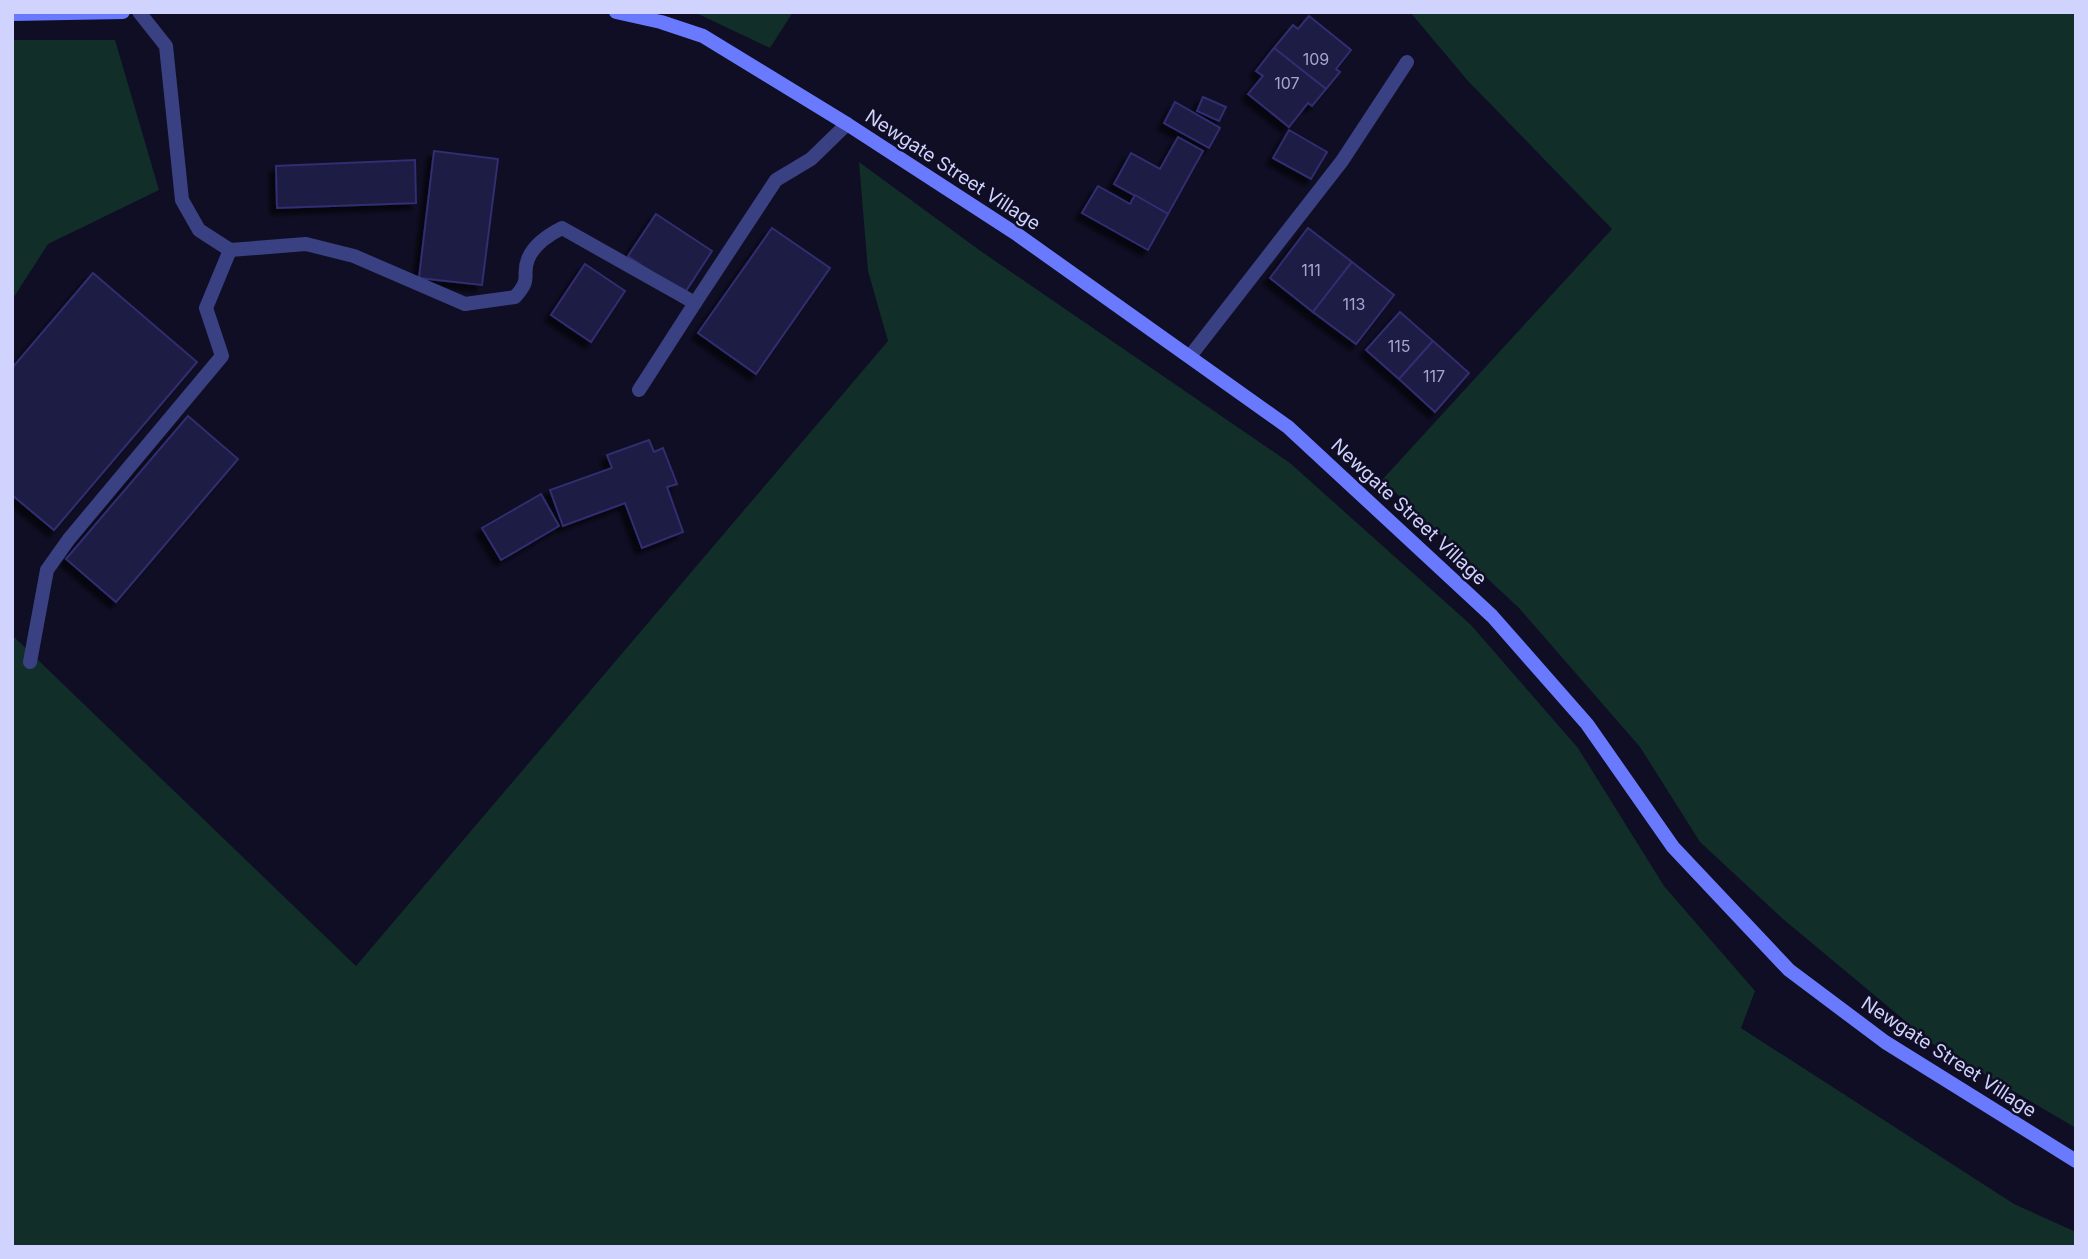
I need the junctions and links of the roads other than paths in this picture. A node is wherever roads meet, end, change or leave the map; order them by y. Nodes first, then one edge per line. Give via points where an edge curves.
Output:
1 (123, 12) edge
2 (139, 12) edge
3 (616, 12) edge
4 (36, 13) edge
5 (12, 14) edge
6 (1408, 62) dead end
7 (847, 124) junction
8 (230, 250) junction
9 (695, 303) junction
10 (1191, 355) junction
11 (639, 390) dead end
12 (30, 662) dead end
13 (2076, 1161) edge

1 - 4 street
2 - 8 lane via 166,46 182,200 199,230
3 - 7 street, Newgate Street Village via 703,36
4 - 5 street
6 - 10 lane via 1342,161
7 - 9 lane via 811,159 776,180
7 - 10 street, Newgate Street Village
8 - 9 lane via 306,244 354,256 465,304 515,296 527,284 527,260 544,238 562,228
8 - 12 lane via 206,308 222,356 47,570
9 - 11 lane
10 - 13 street, Newgate Street Village via 1288,427 1492,616 1587,724 1673,847 1789,970 1885,1042

